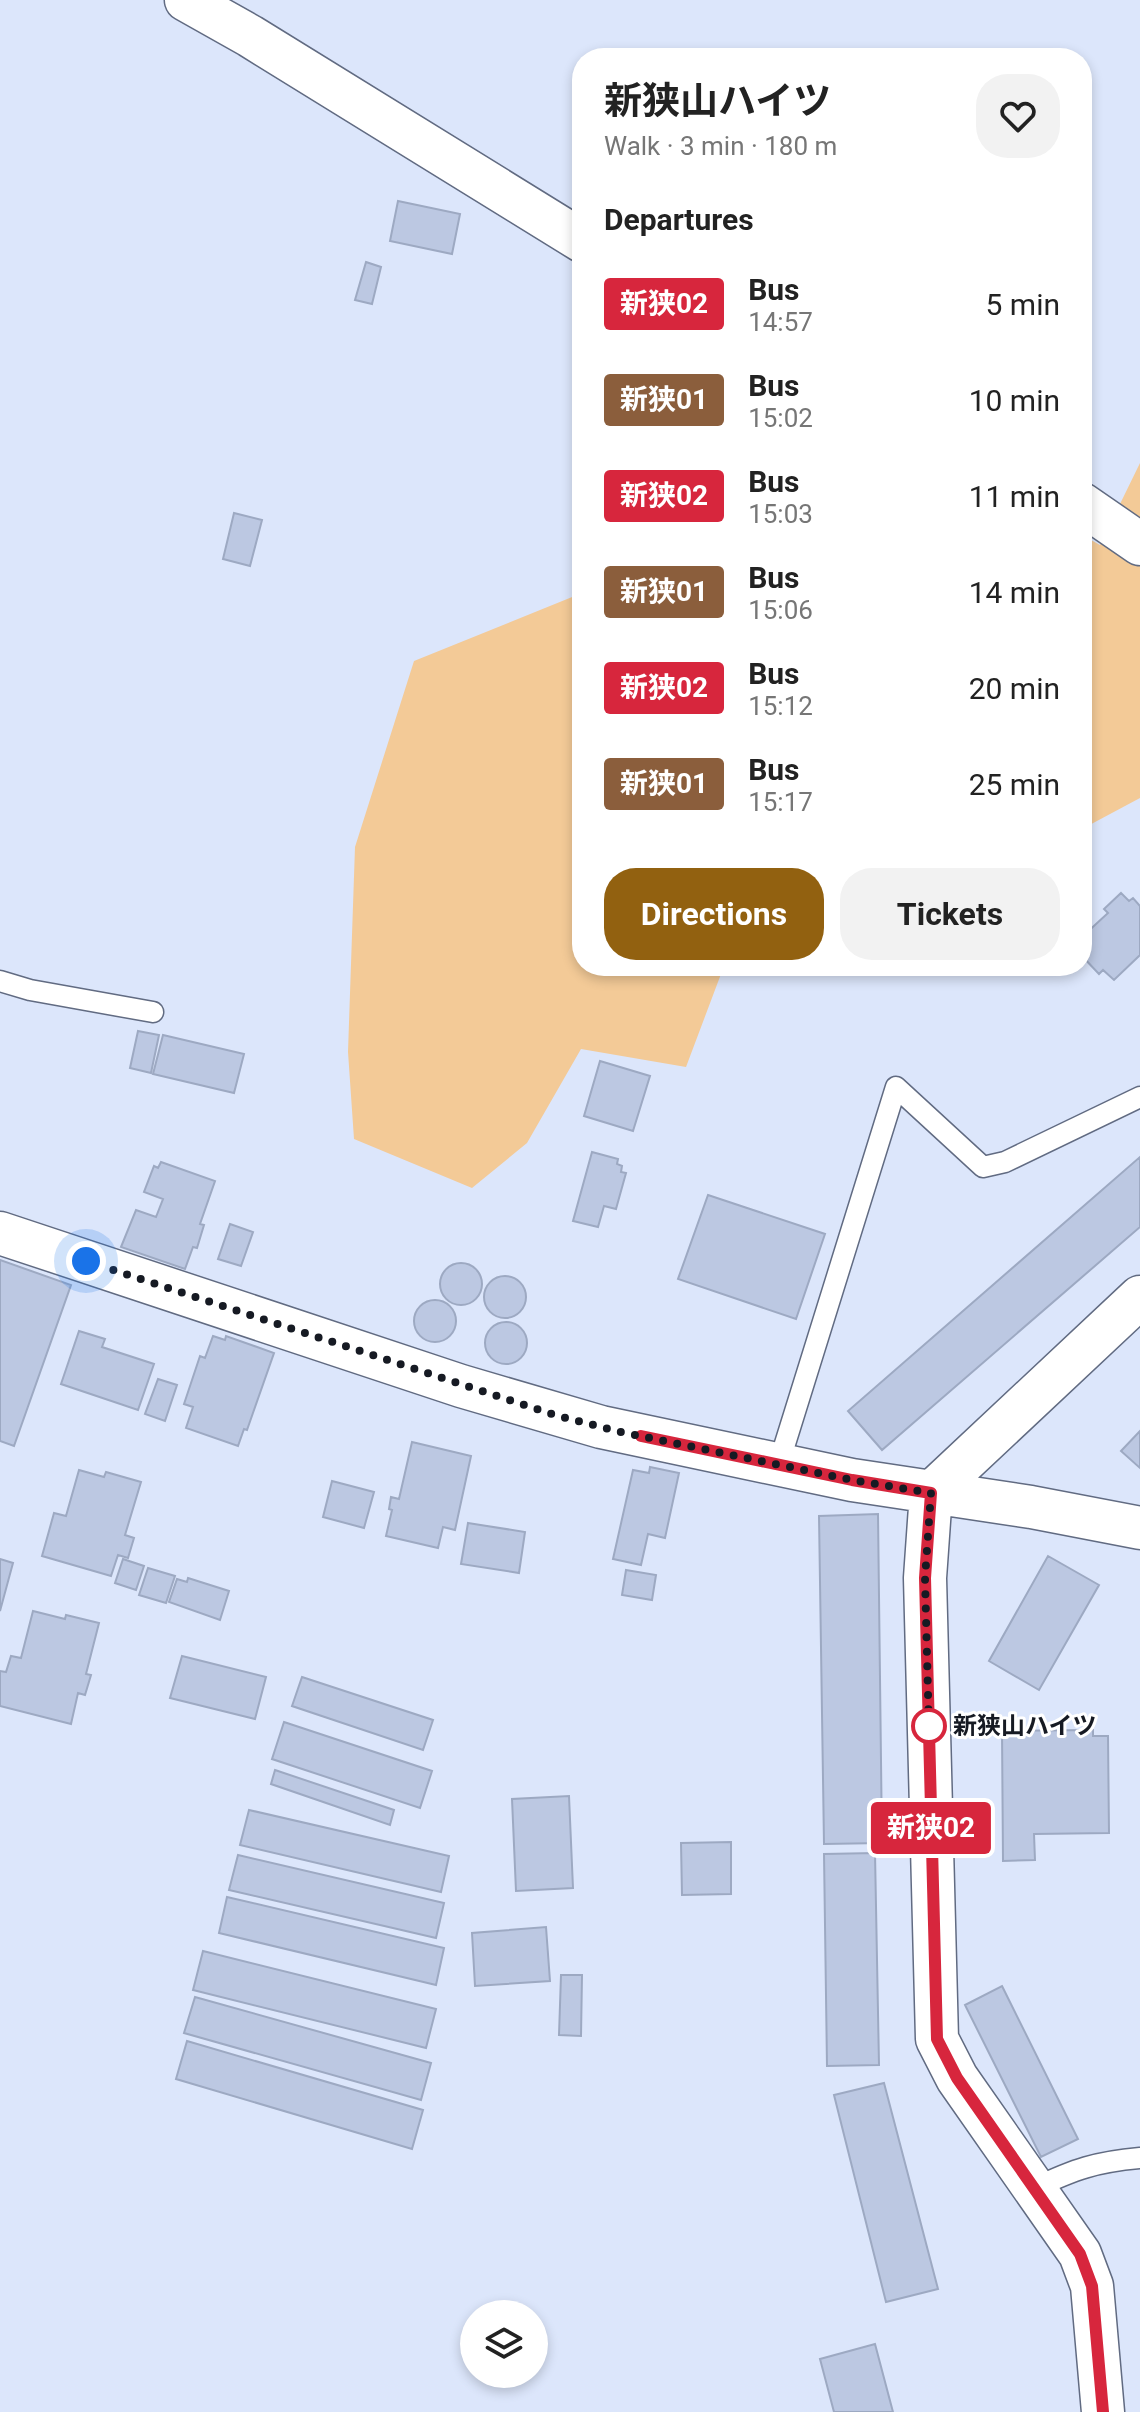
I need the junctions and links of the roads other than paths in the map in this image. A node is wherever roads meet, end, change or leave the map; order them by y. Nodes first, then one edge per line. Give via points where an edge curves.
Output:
1 (186, 0) edge
2 (572, 235) edge
3 (1092, 511) edge
4 (1140, 544) edge
5 (0, 981) edge
6 (153, 1012) dead end
7 (1140, 1097) edge
8 (0, 1233) edge
9 (1140, 1297) edge
10 (779, 1463) junction
11 (931, 1493) junction
12 (1140, 1528) edge
13 (1140, 2158) edge
14 (1035, 2188) junction
15 (1103, 2412) edge

1 - 2 street
3 - 4 street
5 - 6 lane
7 - 10 lane via 1005,1162 983,1167 896,1087
8 - 10 street via 558,1416
9 - 11 street
10 - 11 street
11 - 12 street
11 - 14 street via 925,1578 937,2039 957,2078
13 - 14 lane via 1077,2168
14 - 15 street via 1080,2254 1092,2286

